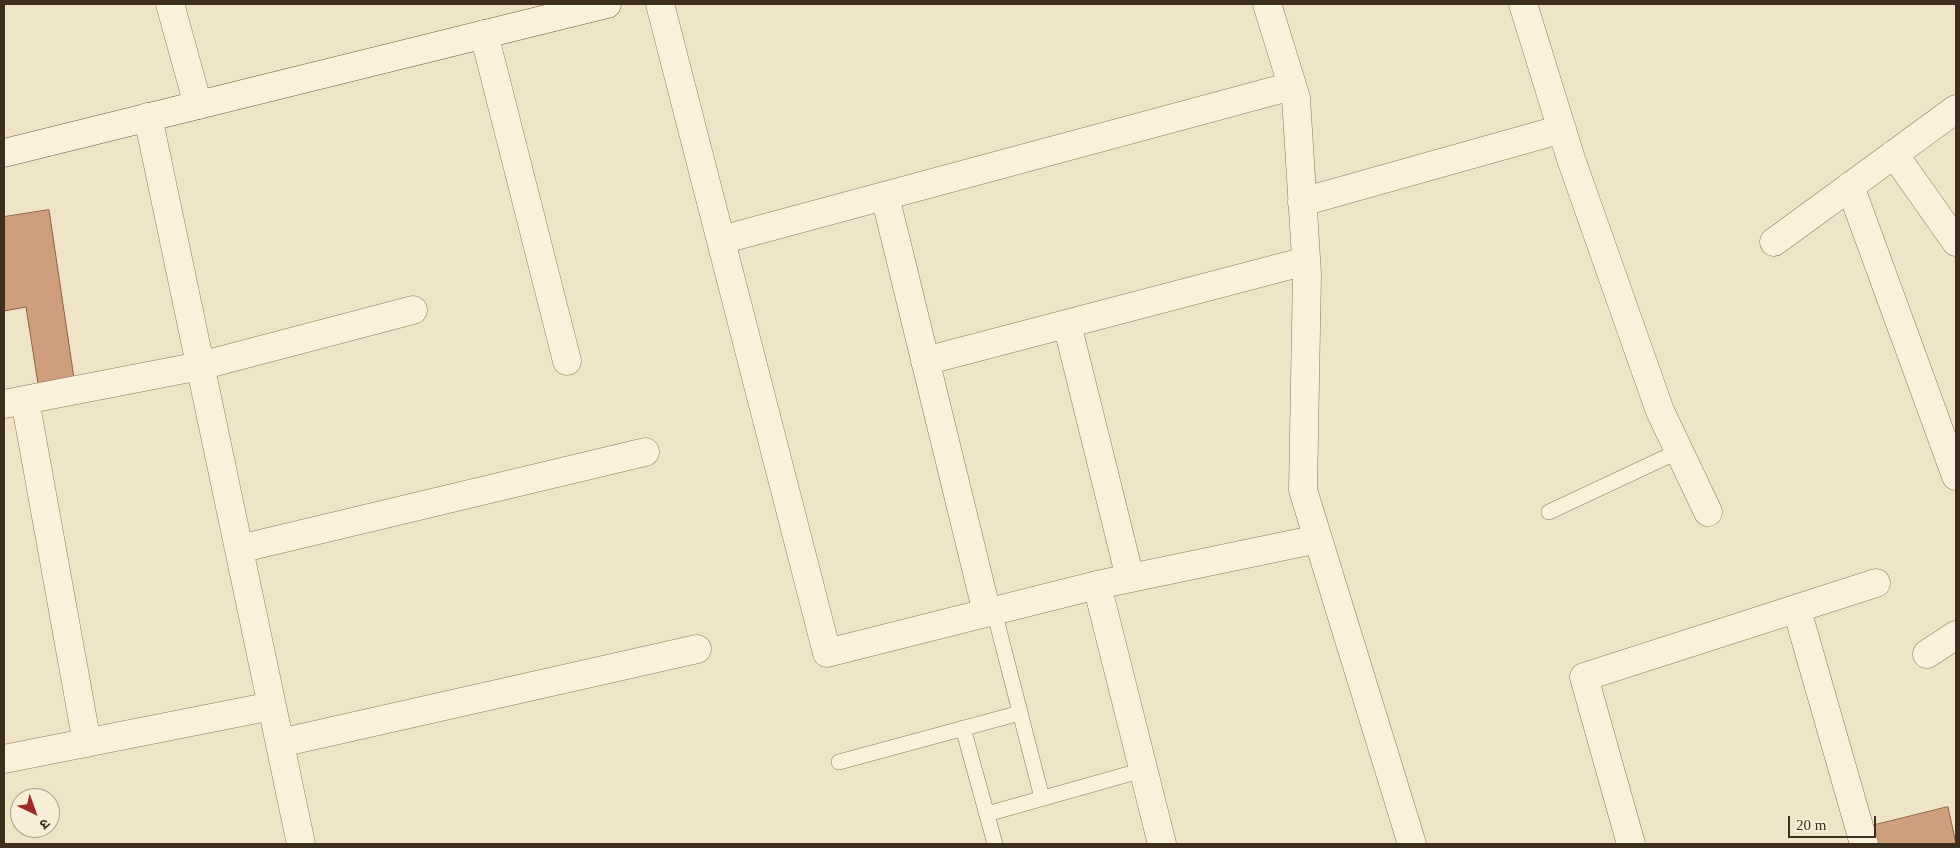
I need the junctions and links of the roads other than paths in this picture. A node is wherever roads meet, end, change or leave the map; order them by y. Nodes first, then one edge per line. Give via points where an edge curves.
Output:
1 (170, 4) edge
2 (607, 4) edge
3 (660, 4) edge
4 (1267, 4) edge
5 (1523, 4) edge
6 (484, 34) junction
7 (1292, 86) junction
8 (198, 105) junction
9 (1956, 109) edge
10 (148, 117) junction
11 (1562, 129) junction
12 (4, 153) edge
13 (1894, 154) junction
14 (1850, 186) junction
15 (885, 196) junction
16 (1302, 202) junction
17 (721, 240) junction
18 (1774, 242) dead end
19 (1956, 242) edge
20 (1306, 261) junction
21 (413, 310) dead end
22 (1067, 324) junction
23 (567, 361) dead end
24 (925, 362) junction
25 (200, 366) junction
26 (14, 402) edge
27 (1679, 451) junction
28 (645, 452) dead end
29 (1956, 476) edge
30 (1549, 512) dead end
31 (1708, 512) dead end
32 (1318, 539) junction
33 (239, 549) junction
34 (1130, 578) junction
35 (1876, 583) dead end
36 (1097, 585) junction
37 (1797, 610) junction
38 (990, 612) junction
39 (1956, 635) edge
40 (697, 649) dead end
41 (1927, 654) dead end
42 (272, 706) junction
43 (1020, 713) junction
44 (963, 728) junction
45 (87, 743) junction
46 (280, 743) junction
47 (4, 759) edge
48 (839, 762) dead end
49 (1143, 770) junction
50 (1042, 798) junction
51 (987, 814) junction
52 (301, 844) edge
53 (995, 844) edge
54 (1162, 844) edge
55 (1412, 844) edge
56 (1630, 844) edge
57 (1864, 844) edge

1 - 8 street
2 - 6 street
3 - 17 street
4 - 7 street
5 - 11 street
6 - 8 street
6 - 23 street
7 - 15 street
7 - 16 street via 1296,98
8 - 10 street
9 - 13 street
10 - 12 street
10 - 25 street
11 - 16 street
11 - 27 street via 1660,411
13 - 14 street
13 - 19 street
14 - 18 street
14 - 29 street
15 - 17 street
15 - 24 street
16 - 20 street
17 - 38 street via 828,653
20 - 22 street
20 - 32 street via 1304,490
21 - 25 street
22 - 24 street
22 - 34 street
24 - 38 street
25 - 26 street
25 - 33 street
26 - 45 street
27 - 30 lane
27 - 31 street
28 - 33 street
32 - 34 street
32 - 55 street
33 - 42 street
34 - 36 street
35 - 37 street
36 - 38 street
36 - 49 street
37 - 56 street via 1584,677
37 - 57 street
38 - 43 lane
39 - 41 street
40 - 46 street
42 - 45 street
42 - 46 street
43 - 44 lane
43 - 50 lane
44 - 48 lane
44 - 51 lane
45 - 47 street
46 - 52 street
49 - 50 lane
49 - 54 street
50 - 51 lane
51 - 53 lane

